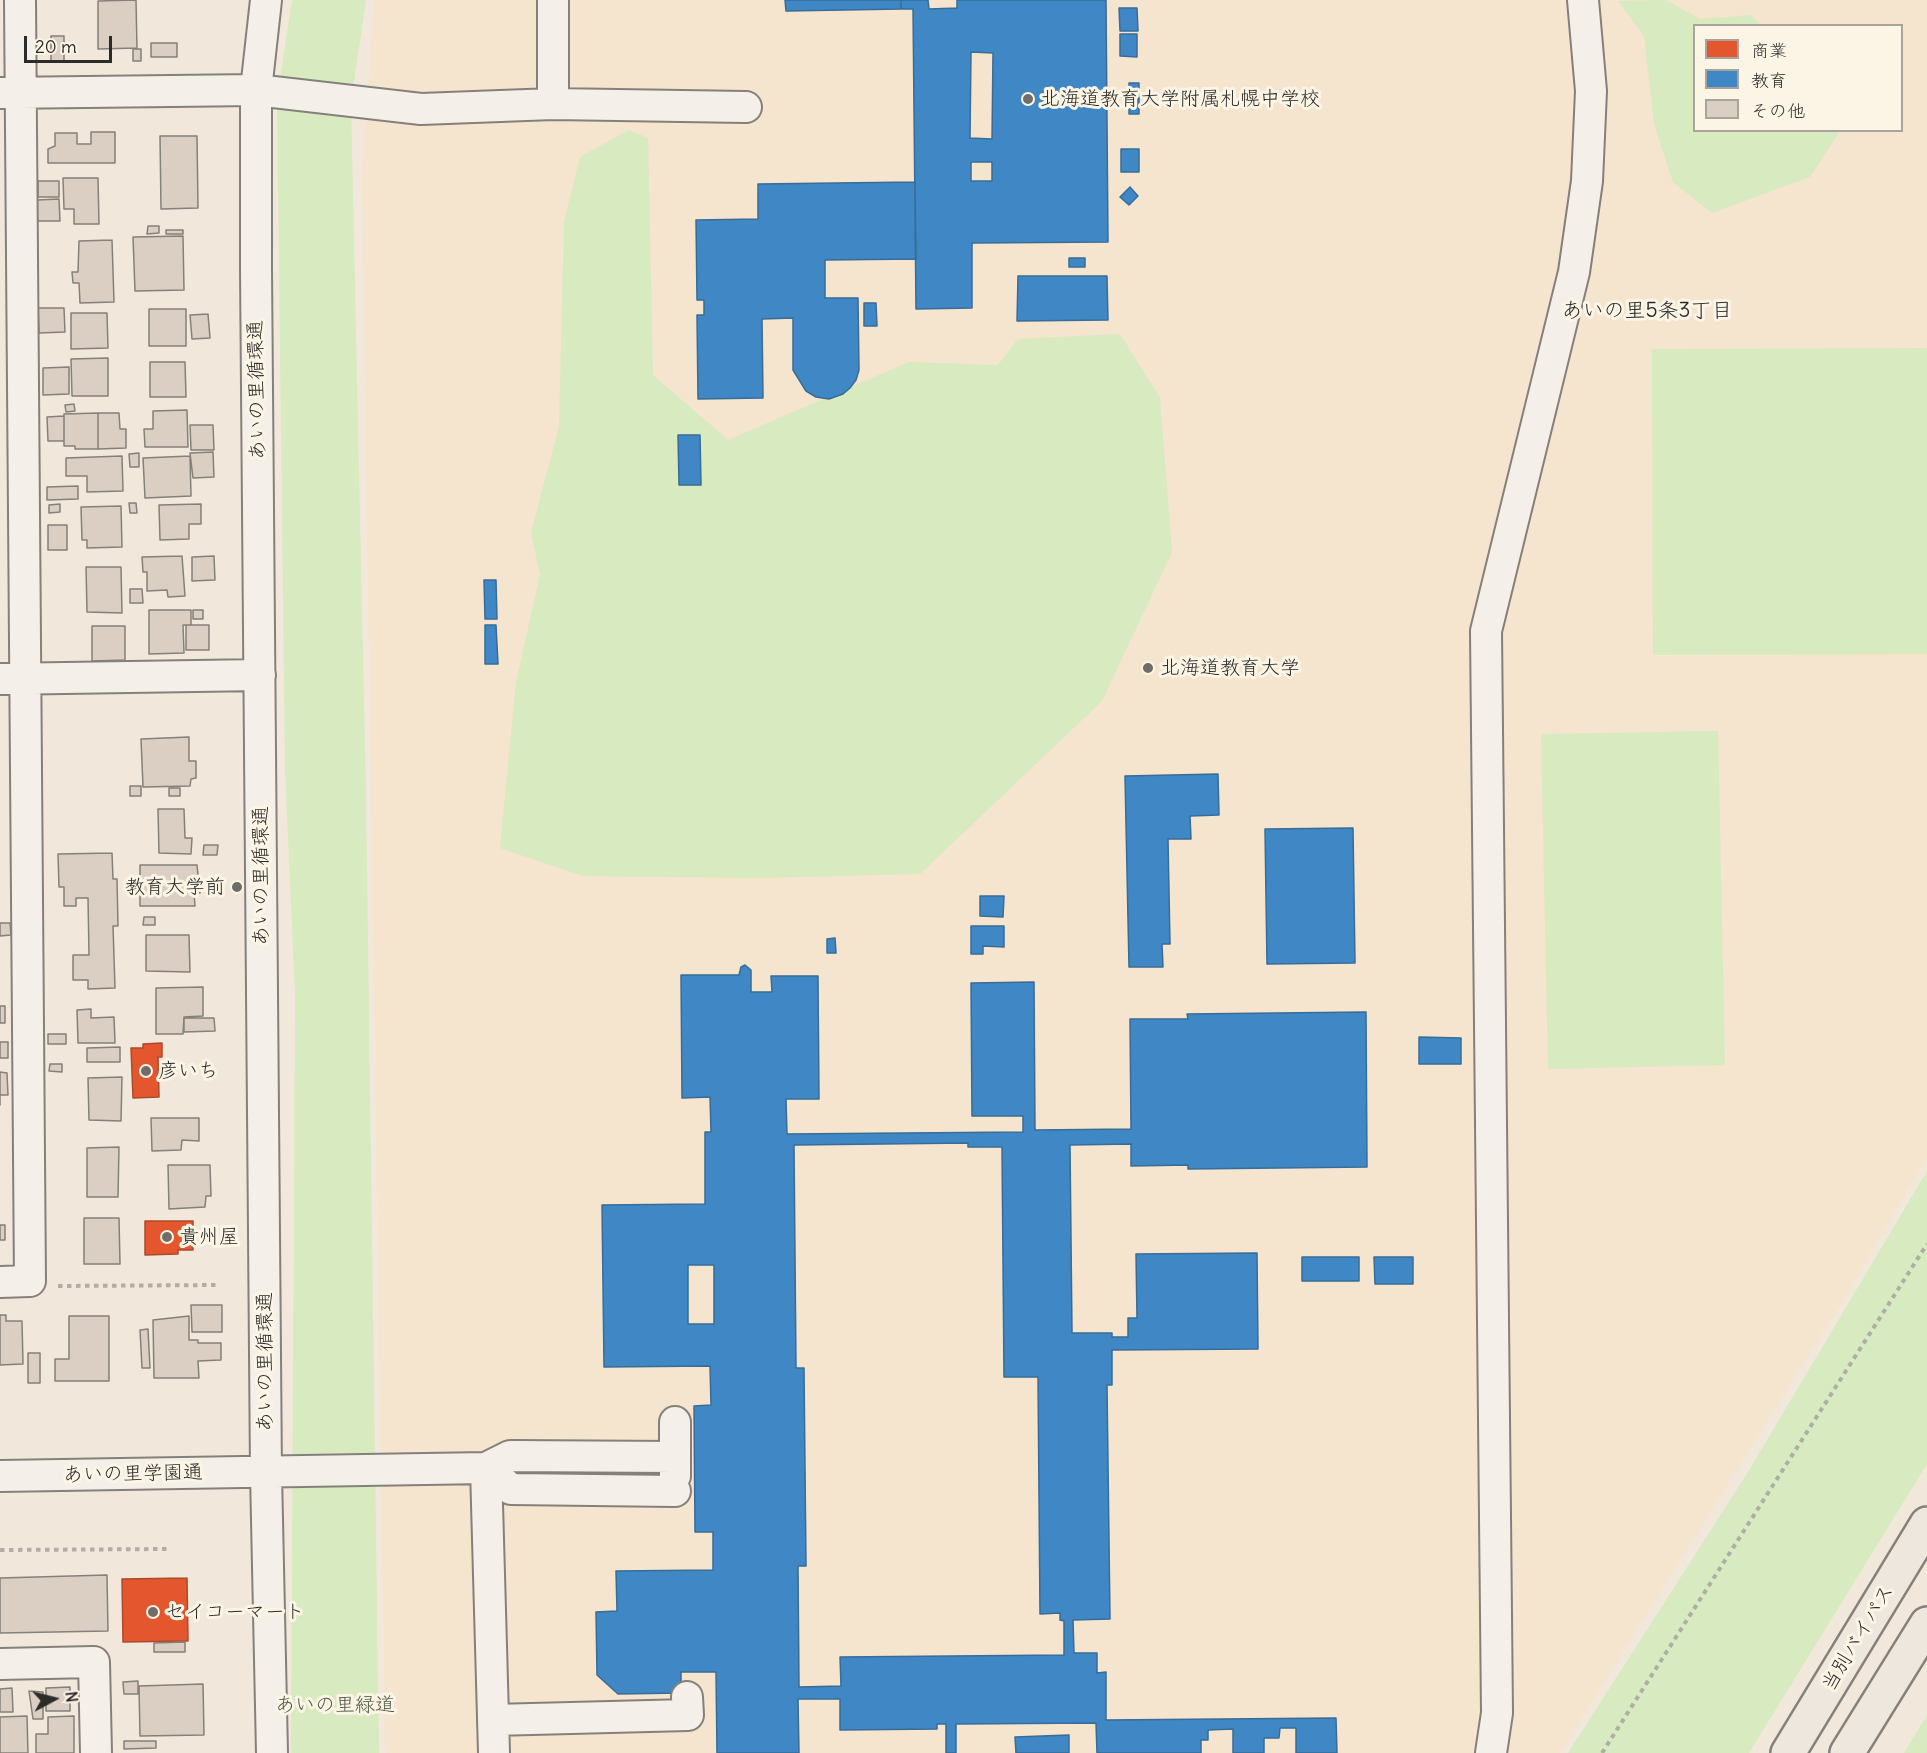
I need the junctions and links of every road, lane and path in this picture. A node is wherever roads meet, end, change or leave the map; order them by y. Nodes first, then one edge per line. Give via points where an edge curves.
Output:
1 (20, 0) edge
2 (266, 0) edge
3 (553, 0) edge
4 (1583, 0) edge
5 (256, 90) junction
6 (11, 93) edge
7 (553, 104) junction
8 (746, 107) dead end
9 (260, 675) junction
10 (13, 679) edge
11 (1927, 1244) edge
12 (0, 1282) edge
13 (220, 1285) dead end
14 (52, 1286) dead end
15 (675, 1422) dead end
16 (588, 1456) junction
17 (675, 1457) junction
18 (486, 1468) junction
19 (266, 1473) junction
20 (0, 1476) edge
21 (588, 1490) junction
22 (1927, 1524) edge
23 (169, 1549) dead end
24 (0, 1550) edge
25 (1927, 1624) edge
26 (0, 1664) edge
27 (687, 1697) dead end
28 (493, 1720) junction
29 (96, 1753) edge
30 (272, 1753) edge
31 (494, 1753) edge
32 (1491, 1753) edge
33 (1602, 1753) edge
34 (1788, 1753) edge
35 (1847, 1753) edge

1 - 6 street
2 - 5 street, あいの里循環通
3 - 7 street
4 - 32 street via 1591,91 1587,181 1574,272 1485,631 1497,1713
5 - 6 street
5 - 7 street via 421,109
5 - 9 street, あいの里循環通
6 - 10 street
7 - 8 street
9 - 10 street
9 - 19 street, あいの里循環通
10 - 12 street via 30,1281
11 - 33 path
13 - 14 path
15 - 17 street
16 - 17 street
16 - 18 street via 510,1456
16 - 21 street
17 - 21 street via 675,1500
18 - 19 street, あいの里学園通
18 - 21 street via 511,1489
18 - 28 street
19 - 20 street, あいの里学園通
19 - 30 street, あいの里循環通
22 - 34 highway, 当別バイパス
23 - 24 path
25 - 35 highway
26 - 29 street via 94,1662
27 - 28 street via 688,1715
28 - 31 street

